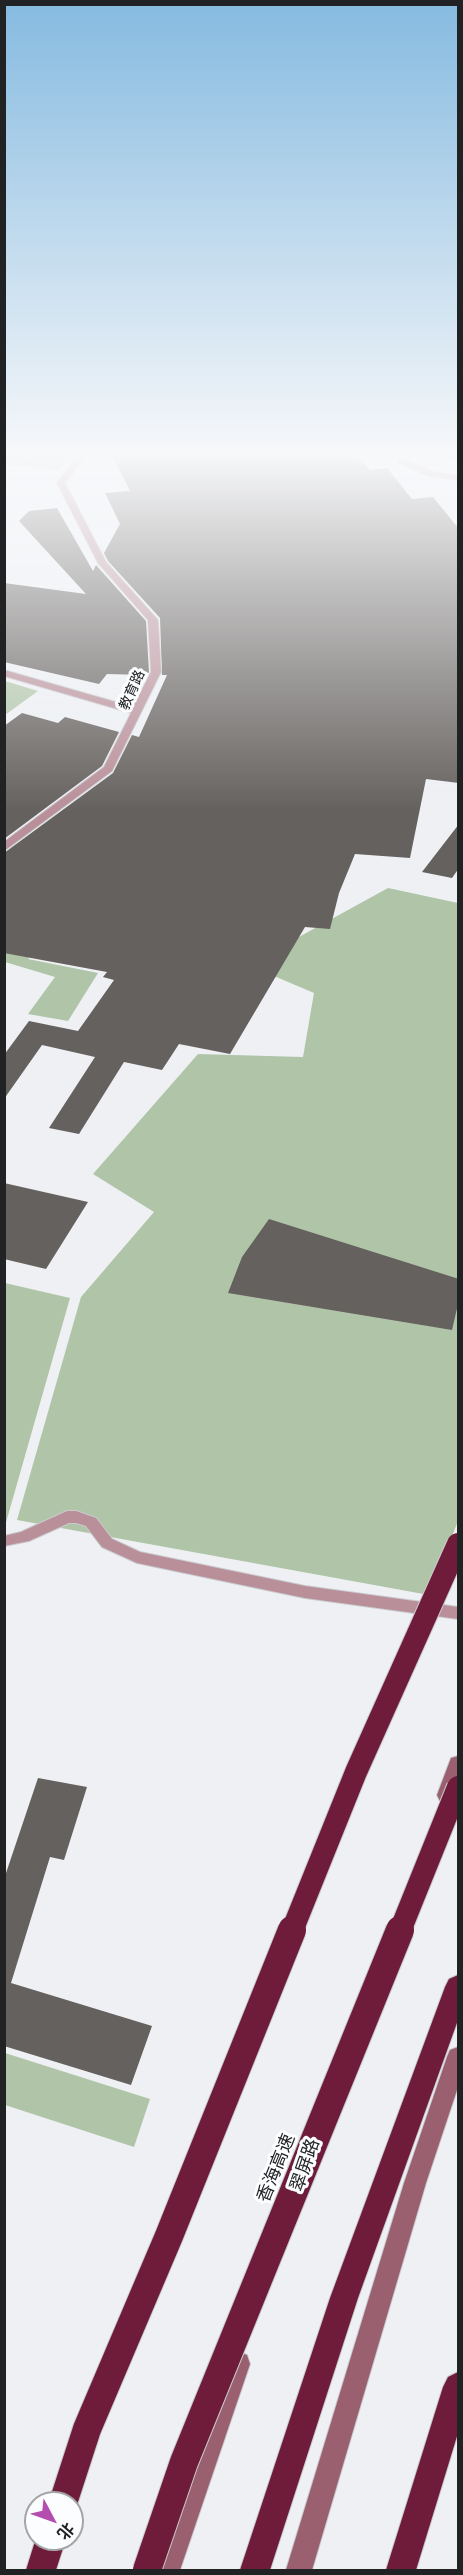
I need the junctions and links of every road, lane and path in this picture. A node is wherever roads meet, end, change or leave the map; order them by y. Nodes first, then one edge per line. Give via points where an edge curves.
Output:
1 (109, 571) edge
2 (4, 673) edge
3 (138, 712) junction
4 (4, 848) edge
5 (7, 1541) dead end
6 (459, 1544) edge
7 (459, 1613) edge
8 (459, 1764) edge
9 (459, 1787) edge
10 (459, 1987) edge
11 (459, 2057) edge
12 (459, 2387) edge
13 (67, 2491) edge
14 (47, 2551) edge
15 (40, 2571) edge
16 (147, 2571) edge
17 (168, 2571) edge
18 (255, 2571) edge
19 (299, 2571) edge
20 (401, 2571) edge

1 - 3 street, 教育路 via 153,621 156,672
2 - 3 street
3 - 4 street, 教育路 via 108,769
5 - 7 lane via 76,1516 91,1522 107,1543 137,1557 305,1592
6 - 13 highway, bridge via 356,1772 87,2429
8 - 17 main road, 翠屏路 via 313,2141
9 - 16 highway, 香海高速, bridge via 184,2462
10 - 18 highway via 344,2298
11 - 19 main road via 415,2183
12 - 20 highway
14 - 15 highway

